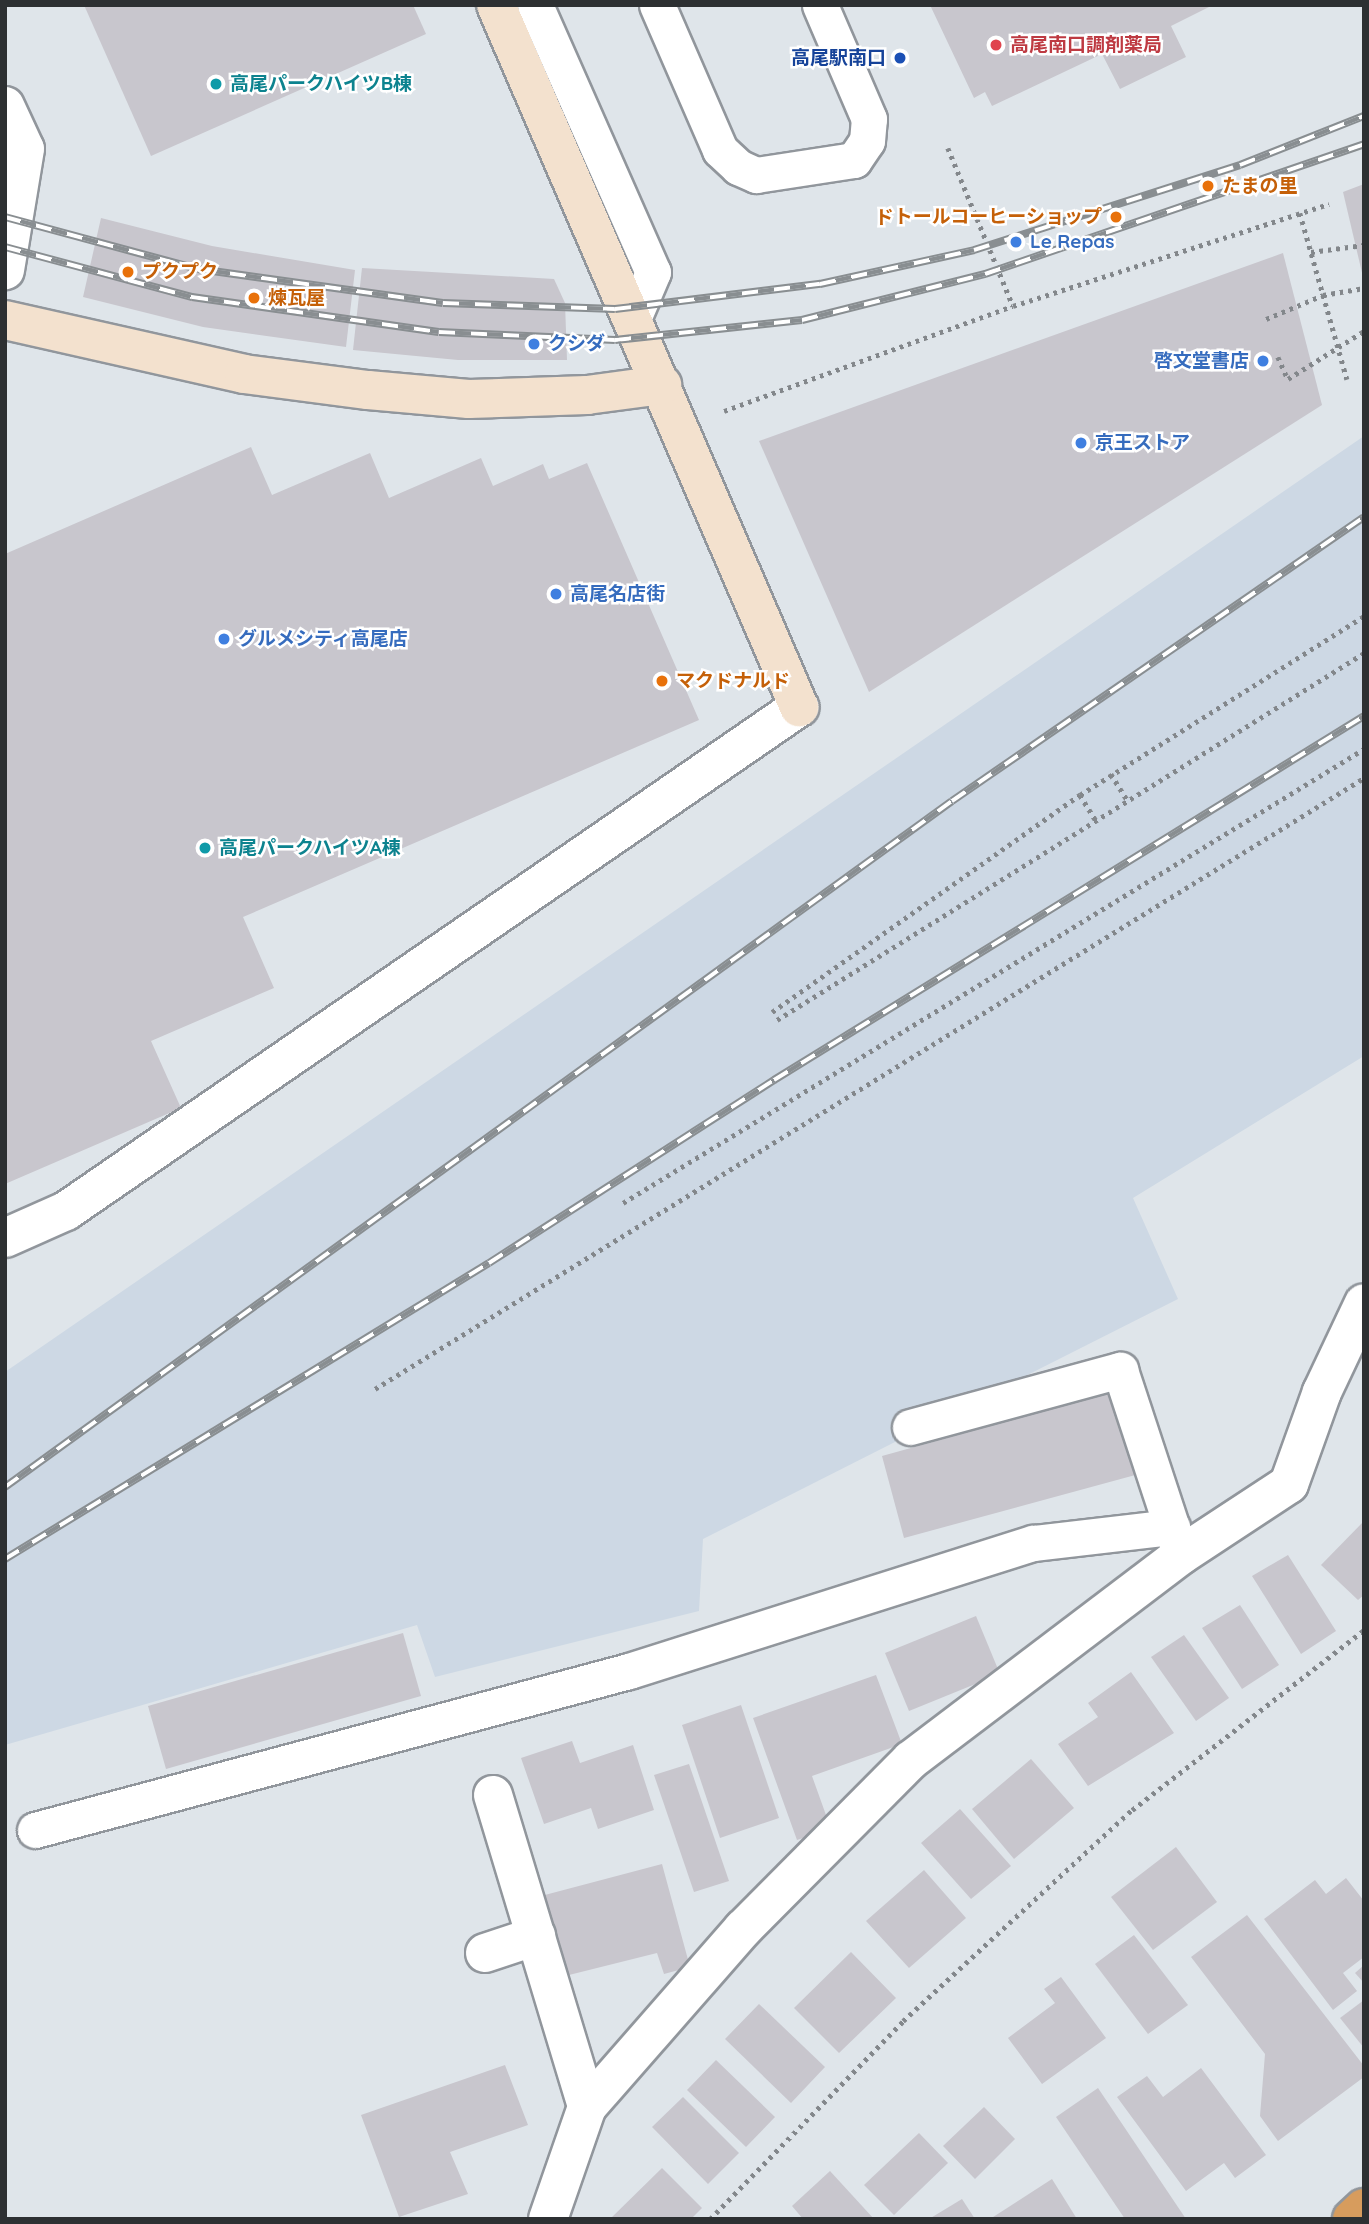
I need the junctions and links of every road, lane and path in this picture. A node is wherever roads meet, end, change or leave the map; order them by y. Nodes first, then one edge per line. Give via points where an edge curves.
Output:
1 (496, 5) edge
2 (536, 5) edge
3 (657, 5) edge
4 (820, 5) edge
5 (5, 106) edge
6 (948, 148) dead end
7 (1329, 204) dead end
8 (1300, 213) junction
9 (1364, 245) edge
10 (1311, 253) junction
11 (5, 270) edge
12 (1364, 288) edge
13 (1323, 295) junction
14 (1013, 306) junction
15 (633, 319) junction
16 (1266, 319) dead end
17 (5, 320) edge
18 (1364, 331) edge
19 (1278, 357) dead end
20 (1347, 379) dead end
21 (662, 385) junction
22 (718, 414) dead end
23 (1364, 616) edge
24 (1364, 653) edge
25 (1364, 749) edge
26 (1111, 774) junction
27 (1364, 778) edge
28 (1080, 795) junction
29 (1128, 801) junction
30 (1096, 821) junction
31 (772, 1012) dead end
32 (777, 1020) dead end
33 (623, 1203) dead end
34 (5, 1238) edge
35 (1364, 1303) edge
36 (375, 1389) dead end
37 (910, 1427) dead end
38 (1177, 1541) junction
39 (1364, 1630) edge
40 (493, 1795) dead end
41 (35, 1830) dead end
42 (536, 1936) junction
43 (485, 1953) dead end
44 (587, 2107) junction
45 (1364, 2208) edge
46 (548, 2219) edge
47 (710, 2219) edge
48 (1352, 2219) edge

1 - 15 street
2 - 15 lane via 653,272
3 - 4 lane via 720,150 738,167 757,175 854,160 867,141 869,119
5 - 11 street via 25,149
6 - 14 path
7 - 8 path
8 - 10 path
8 - 14 path
9 - 10 path
10 - 13 path
12 - 13 path
13 - 16 path
13 - 20 path
14 - 22 path
15 - 21 street
17 - 21 street via 244,374 368,390 469,399 587,394
18 - 19 path, bridge via 1287,379
21 - 34 street via 799,707 66,1211
23 - 26 path
24 - 29 path
25 - 33 path
26 - 28 path
26 - 29 path
27 - 36 path
28 - 30 path
28 - 31 path
29 - 30 path
30 - 32 path
35 - 38 street via 1322,1392 1289,1484
37 - 38 lane via 1120,1370
38 - 41 lane via 1033,1543 629,1671
38 - 44 street via 911,1760 743,1929
39 - 47 path via 1132,1810 903,2021
40 - 42 street
42 - 43 street
42 - 44 street
44 - 46 street
45 - 48 highway

